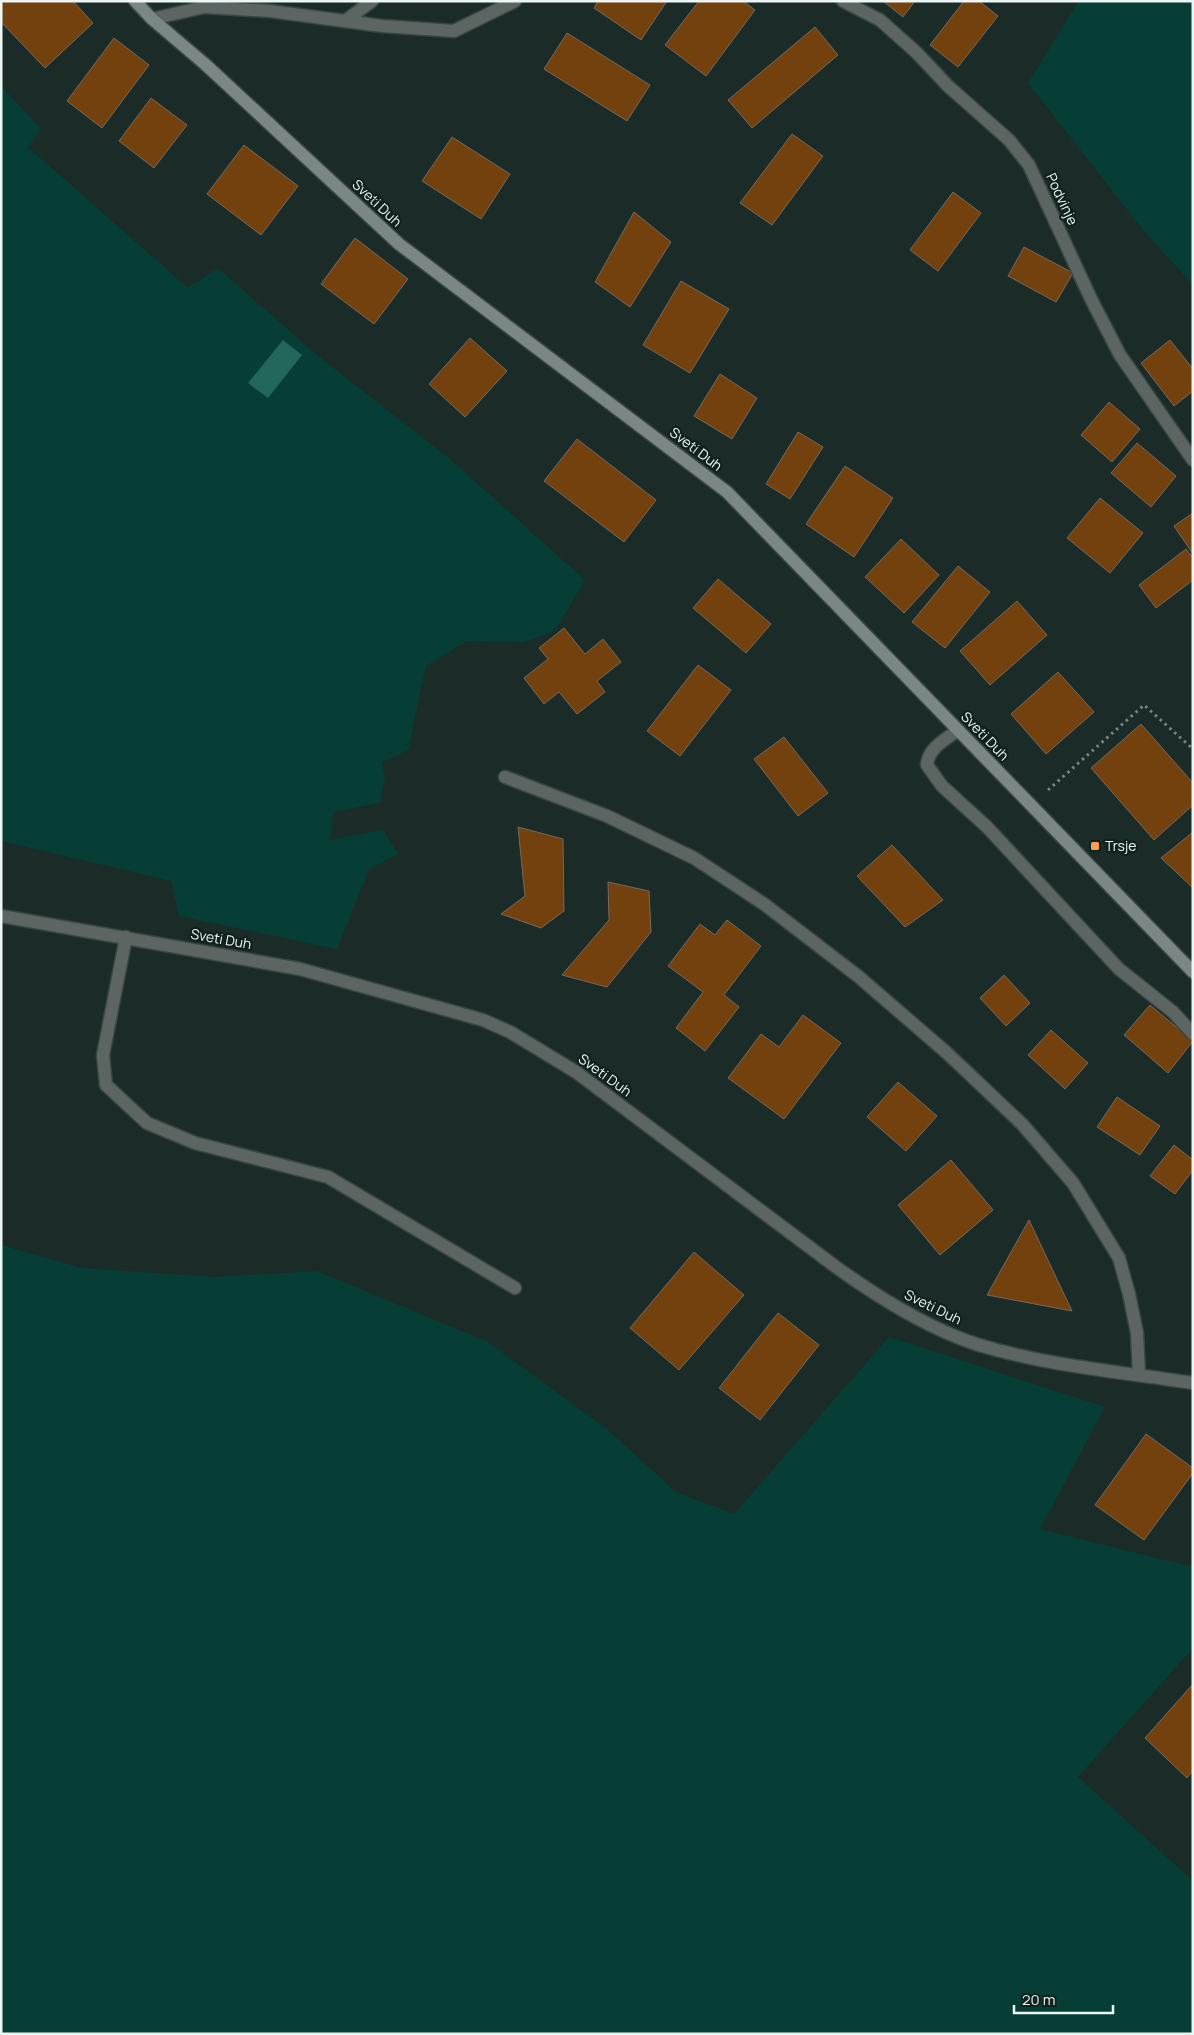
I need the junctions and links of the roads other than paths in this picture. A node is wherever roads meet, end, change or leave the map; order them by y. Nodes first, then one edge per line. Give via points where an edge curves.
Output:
1 (135, 1) edge
2 (372, 1) edge
3 (515, 1) edge
4 (843, 1) edge
5 (152, 19) junction
6 (345, 21) junction
7 (1193, 460) edge
8 (958, 730) junction
9 (505, 777) dead end
10 (1, 916) edge
11 (126, 938) junction
12 (1193, 972) edge
13 (1193, 1034) edge
14 (516, 1288) dead end
15 (1138, 1374) junction
16 (1193, 1384) edge

1 - 5 main road, Sveti Duh
2 - 6 street
3 - 6 street via 454,31
4 - 7 street, Podvinje via 880,20 1009,140 1029,165 1120,355
5 - 6 street via 204,8 270,11
5 - 8 main road, Sveti Duh via 206,64 399,244 727,492
8 - 12 main road, Sveti Duh
8 - 13 street via 928,756 927,766 942,786 987,827 1119,969 1172,1012
9 - 15 street via 606,816 694,858 764,904 859,977 1002,1104 1073,1183 1119,1258 1137,1333
10 - 11 street, Sveti Duh
11 - 14 street via 103,1055 106,1085 140,1116 195,1143 328,1177
11 - 15 street, Sveti Duh via 300,969 484,1020 576,1072 836,1267 917,1318 987,1347 1042,1360
15 - 16 street, Sveti Duh

